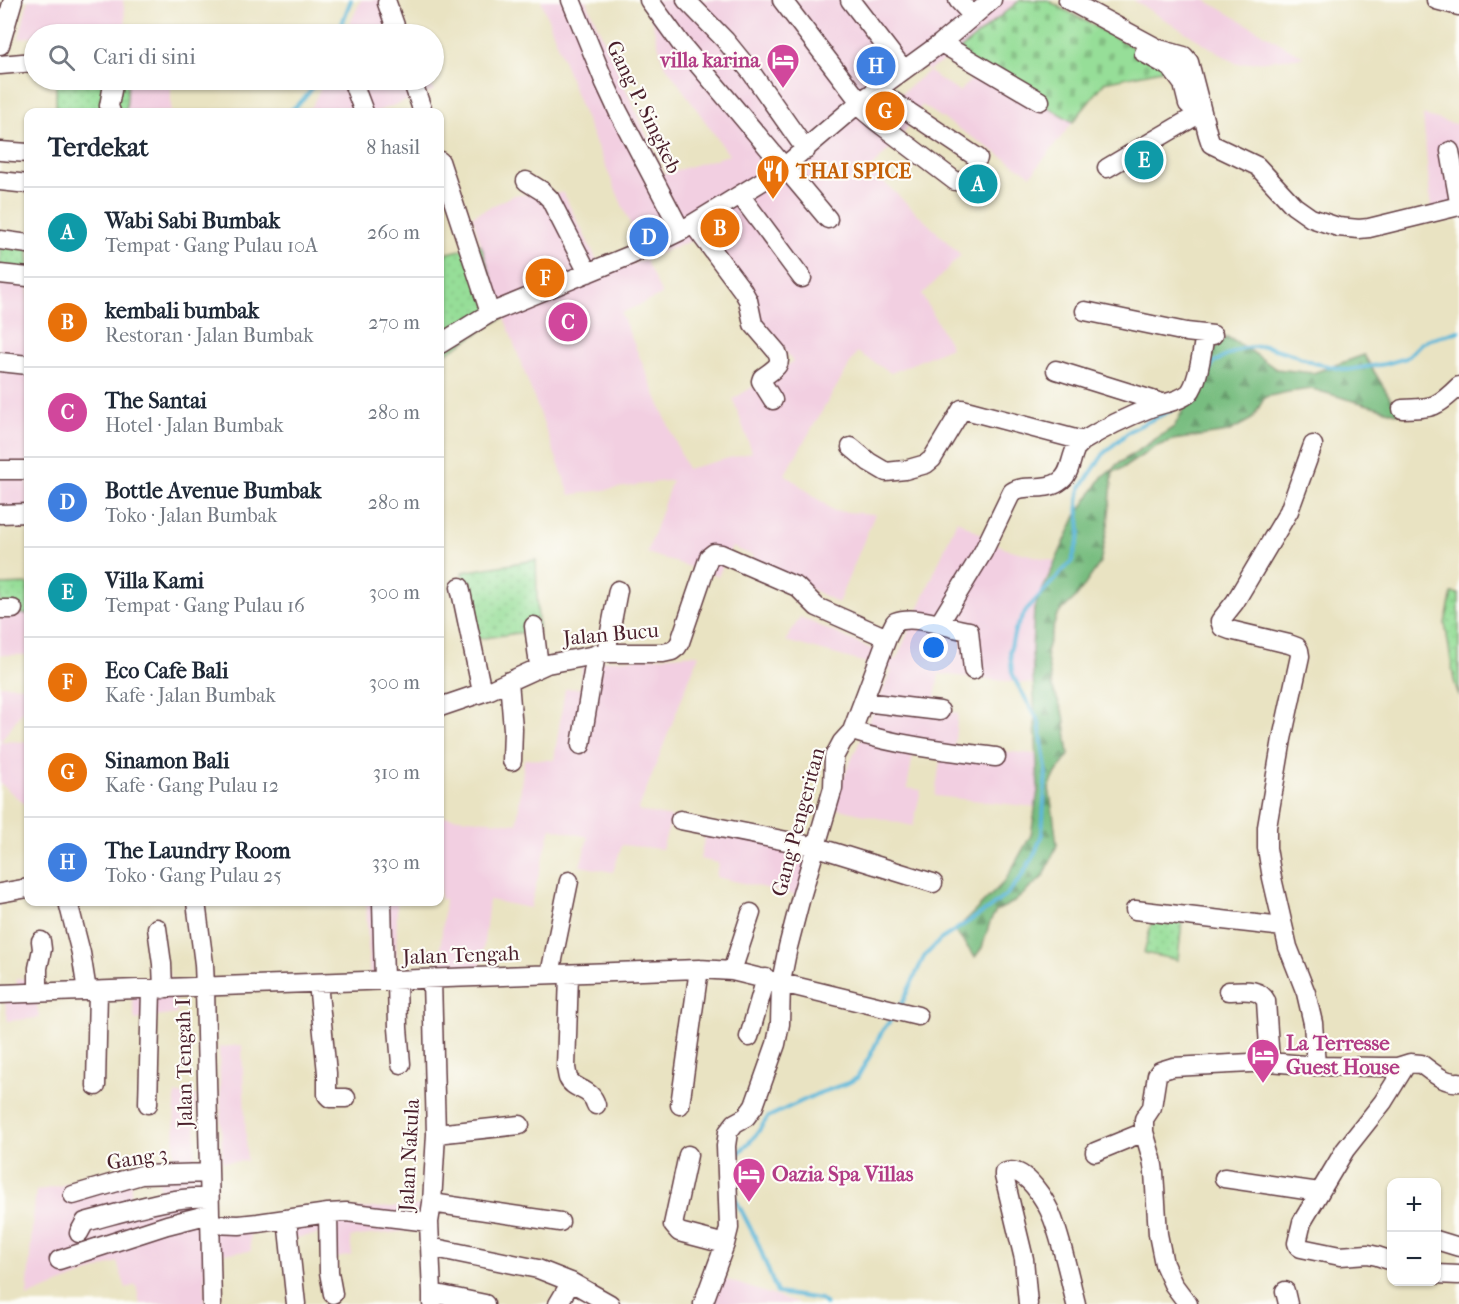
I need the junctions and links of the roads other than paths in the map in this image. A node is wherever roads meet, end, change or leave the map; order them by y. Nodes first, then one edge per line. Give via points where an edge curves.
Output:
1 (571, 0) edge
2 (649, 0) edge
3 (686, 0) edge
4 (782, 0) edge
5 (850, 0) edge
6 (958, 0) edge
7 (992, 0) edge
8 (1051, 0) edge
9 (1068, 0) edge
10 (1436, 0) edge
11 (8, 1) edge
12 (387, 3) dead end
13 (1459, 6) edge
14 (973, 16) junction
15 (394, 24) edge
16 (941, 43) junction
17 (0, 45) edge
18 (24, 63) edge
19 (0, 65) edge
20 (904, 70) junction
21 (880, 87) junction
22 (112, 90) edge
23 (356, 90) edge
24 (415, 90) edge
25 (1040, 101) dead end
26 (859, 104) junction
27 (110, 108) edge
28 (362, 108) edge
29 (422, 108) edge
30 (1192, 118) junction
31 (1203, 144) dead end
32 (806, 150) junction
33 (0, 151) edge
34 (1450, 151) dead end
35 (24, 153) edge
36 (981, 155) dead end
37 (785, 167) junction
38 (1107, 168) dead end
39 (444, 173) edge
40 (0, 181) edge
41 (526, 181) dead end
42 (955, 181) dead end
43 (24, 184) edge
44 (740, 195) junction
45 (1459, 204) edge
46 (828, 219) dead end
47 (687, 228) junction
48 (0, 240) edge
49 (24, 243) edge
50 (588, 273) junction
51 (0, 274) edge
52 (24, 277) edge
53 (802, 278) dead end
54 (1085, 311) dead end
55 (490, 313) junction
56 (444, 342) edge
57 (0, 362) edge
58 (24, 365) edge
59 (1056, 370) dead end
60 (1459, 386) edge
61 (773, 400) dead end
62 (1162, 403) junction
63 (1402, 409) dead end
64 (1083, 441) junction
65 (1313, 445) dead end
66 (851, 447) dead end
67 (0, 470) edge
68 (24, 470) edge
69 (24, 513) edge
70 (0, 514) edge
71 (460, 587) dead end
72 (618, 590) dead end
73 (939, 624) junction
74 (534, 626) dead end
75 (887, 638) junction
76 (601, 653) junction
77 (539, 666) junction
78 (973, 670) dead end
79 (509, 681) junction
80 (483, 692) junction
81 (864, 702) junction
82 (444, 706) edge
83 (940, 711) dead end
84 (852, 731) junction
85 (581, 745) dead end
86 (996, 756) dead end
87 (512, 761) dead end
88 (680, 820) dead end
89 (817, 847) junction
90 (569, 882) dead end
91 (933, 883) dead end
92 (24, 889) edge
93 (0, 893) edge
94 (69, 906) edge
95 (197, 906) edge
96 (382, 906) edge
97 (1135, 910) dead end
98 (751, 913) dead end
99 (1283, 927) junction
100 (157, 928) dead end
101 (41, 941) dead end
102 (699, 969) junction
103 (732, 971) junction
104 (549, 974) junction
105 (569, 974) junction
106 (390, 980) junction
107 (432, 980) junction
108 (774, 980) junction
109 (318, 983) junction
110 (205, 988) junction
111 (157, 989) junction
112 (92, 991) junction
113 (1228, 991) dead end
114 (38, 993) junction
115 (0, 994) edge
116 (918, 1016) dead end
117 (749, 1036) dead end
118 (1270, 1062) junction
119 (401, 1064) dead end
120 (1406, 1065) junction
121 (1316, 1066) junction
122 (1459, 1082) edge
123 (96, 1086) dead end
124 (346, 1098) dead end
125 (148, 1104) dead end
126 (596, 1105) dead end
127 (680, 1105) dead end
128 (520, 1125) dead end
129 (1144, 1132) junction
130 (436, 1134) junction
131 (1095, 1152) dead end
132 (688, 1155) dead end
133 (209, 1173) junction
134 (1224, 1178) dead end
135 (1319, 1192) junction
136 (73, 1195) dead end
137 (432, 1203) junction
138 (210, 1212) junction
139 (328, 1213) junction
140 (287, 1219) junction
141 (429, 1222) junction
142 (560, 1222) dead end
143 (79, 1233) dead end
144 (1441, 1241) edge
145 (725, 1244) junction
146 (430, 1247) junction
147 (1459, 1247) edge
148 (1387, 1259) edge
149 (58, 1260) dead end
150 (1441, 1274) edge
151 (1459, 1275) edge
152 (571, 1282) junction
153 (333, 1294) dead end
154 (432, 1298) edge
155 (209, 1303) edge
156 (296, 1304) edge
157 (485, 1304) edge
158 (558, 1304) edge
159 (610, 1304) edge
160 (703, 1304) edge
161 (1028, 1304) edge
162 (1076, 1304) edge
163 (1188, 1304) edge

1 - 47 street, Gang P. Singkeb via 618,111
2 - 37 street
3 - 32 street via 752,72
4 - 26 street
5 - 20 street
6 - 14 street
7 - 14 street
8 - 30 street via 1171,68 1183,84
9 - 45 street via 1159,49 1187,58 1211,144 1257,166 1294,206 1311,218 1359,230
10 - 13 street
11 - 17 street
12 - 15 street
14 - 16 street
16 - 20 street
16 - 25 street
18 - 19 street
20 - 21 street
21 - 26 street
21 - 36 street
22 - 27 street
23 - 28 street
24 - 29 street
26 - 32 street
26 - 42 street via 889,132
30 - 31 street
30 - 38 street
32 - 37 street
33 - 35 street
34 - 45 street
37 - 44 street
37 - 46 street
39 - 55 street
40 - 43 street
41 - 50 street via 550,199
44 - 47 street
44 - 53 street
47 - 50 street
47 - 61 street, Gang P. Singkeb via 743,291 753,324 780,357 777,366 761,381
48 - 49 street
50 - 55 street
51 - 52 street
54 - 62 street via 1209,335 1193,387 1182,398
55 - 56 street
57 - 58 street
59 - 62 street
60 - 63 street via 1432,407
62 - 64 street
64 - 66 street via 962,409 926,464 886,472
64 - 73 street via 1076,447 1064,479 1051,486 1012,492 983,552
65 - 99 street via 1289,511 1220,621 1222,627 1230,630 1297,646 1299,650 1267,827 1267,848
67 - 68 street
69 - 70 street
71 - 80 street
72 - 76 street
73 - 75 street, Gang Pengeritan via 898,620
73 - 78 street, Gang Pengeritan via 970,632
74 - 77 street
75 - 76 street, Jalan Bucu via 817,607 797,587 714,553 677,647 663,653
75 - 81 street, Gang Pengeritan
76 - 77 street, Jalan Bucu
76 - 85 street
77 - 79 street, Jalan Bucu
79 - 80 street, Jalan Bucu
79 - 87 street
80 - 82 street, Jalan Bucu
81 - 83 street
81 - 84 street, Gang Pengeritan
84 - 86 street via 929,748
84 - 89 street, Gang Pengeritan via 834,757 833,788
88 - 89 street
89 - 91 street
89 - 108 street, Gang Pengeritan
90 - 104 street
92 - 93 street
94 - 112 street
95 - 110 street, Jalan Tengah I
96 - 106 street
97 - 99 street
98 - 103 street
99 - 121 street via 1306,993
100 - 111 street via 162,963
101 - 114 street
102 - 103 street, Jalan Tengah
102 - 105 street, Jalan Tengah
102 - 127 street
103 - 108 street, Jalan Tengah
104 - 105 street, Jalan Tengah
104 - 107 street, Jalan Tengah
105 - 126 street via 568,1079 591,1094
106 - 107 street, Jalan Tengah
106 - 109 street, Jalan Tengah
106 - 119 street
107 - 130 street, Jalan Nakula
108 - 116 street, Jalan Tengah
108 - 117 street
108 - 145 street via 780,1024 776,1044 754,1106 728,1132 729,1228
109 - 110 street, Jalan Tengah
109 - 124 street via 327,1095
110 - 111 street, Jalan Tengah
110 - 133 street, Jalan Tengah I
111 - 112 street, Jalan Tengah
111 - 125 street
112 - 114 street, Jalan Tengah
112 - 123 street
113 - 118 street via 1251,991 1264,996
114 - 115 street, Jalan Tengah
118 - 121 street
118 - 129 street via 1160,1071 1152,1107 1144,1119
120 - 121 street
120 - 122 street via 1421,1064 1444,1079
120 - 135 street
128 - 130 street
129 - 131 street
129 - 163 street via 1154,1172 1164,1264
130 - 137 street, Jalan Nakula
132 - 145 street via 674,1225 679,1233
133 - 136 street, Gang 3 via 141,1175
133 - 138 street, Jalan Tengah I
134 - 135 street
135 - 148 street via 1302,1222 1298,1246 1340,1256 1368,1254
137 - 141 street, Jalan Nakula
137 - 142 street
138 - 140 street, Jalan Nakula via 239,1225
138 - 143 street via 190,1197 85,1222
138 - 149 street
138 - 155 street, Jalan Tengah I
139 - 140 street, Jalan Nakula
139 - 141 street, Jalan Nakula
139 - 153 street
140 - 156 street
141 - 146 street
144 - 147 street
145 - 160 street
146 - 152 street via 538,1269
146 - 154 street
150 - 151 street
152 - 158 street
152 - 159 street
154 - 157 street
161 - 162 street via 1024,1259 1004,1176 1007,1171 1029,1180 1052,1216

